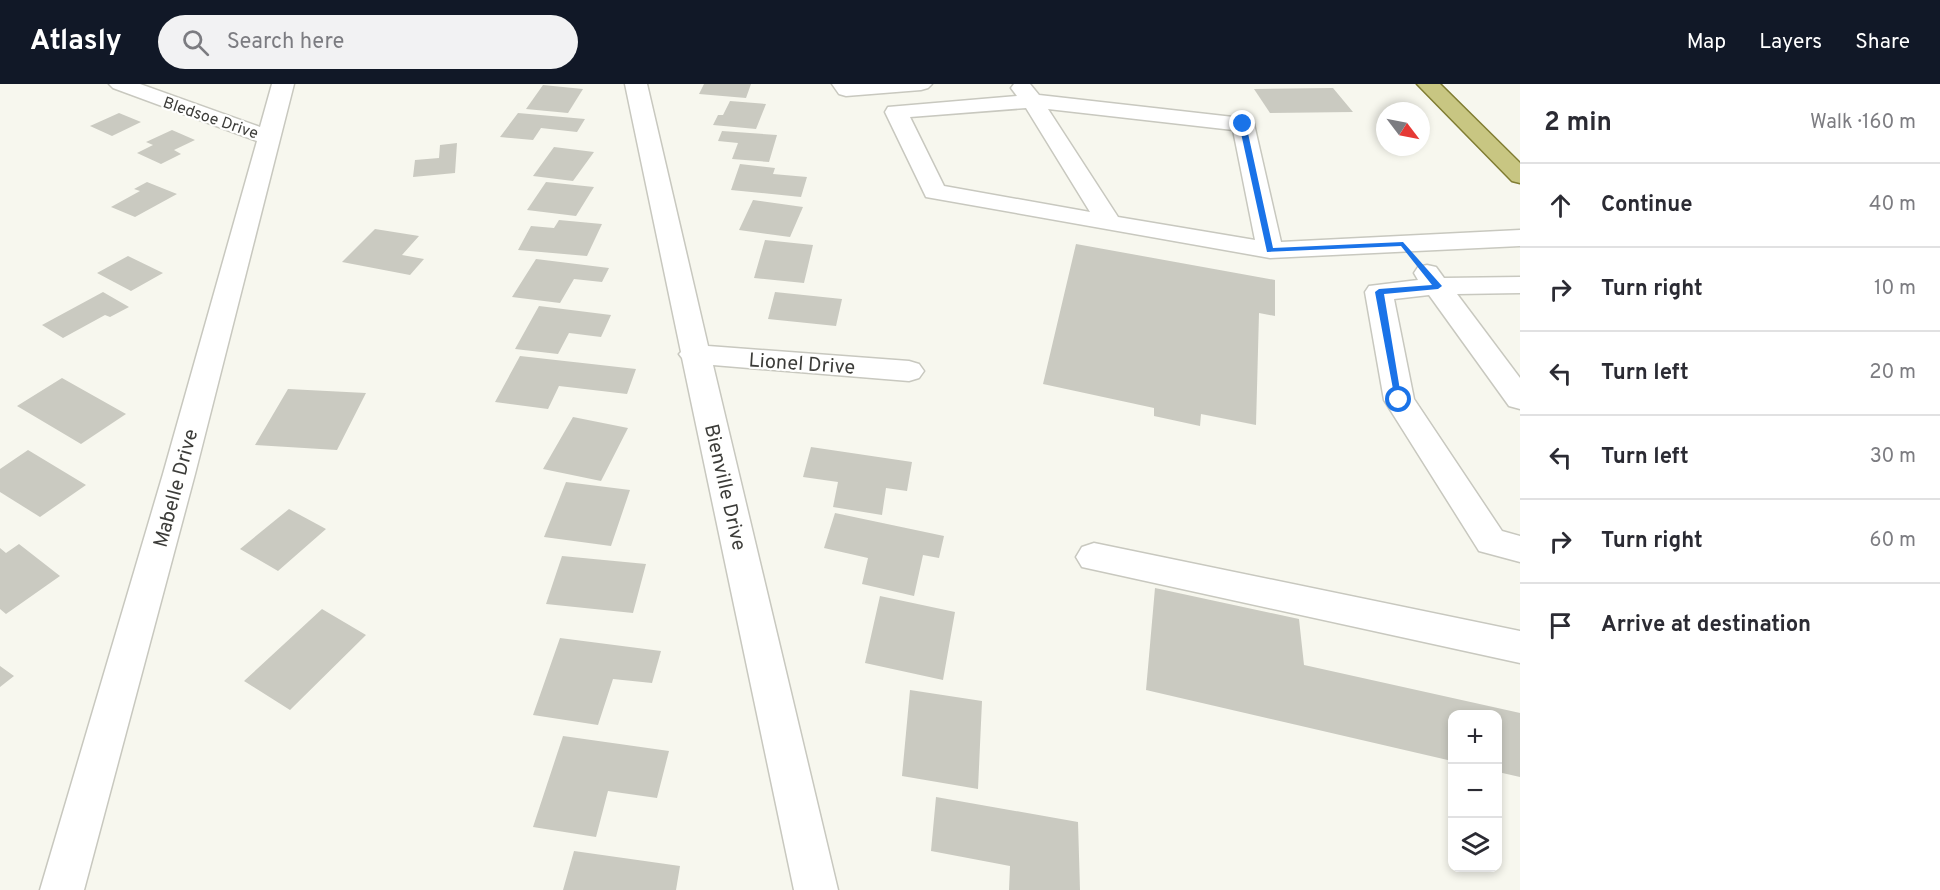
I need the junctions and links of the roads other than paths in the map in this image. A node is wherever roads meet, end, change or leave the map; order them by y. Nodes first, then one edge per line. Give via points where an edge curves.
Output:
1 (120, 84) edge
2 (283, 84) edge
3 (636, 84) edge
4 (843, 84) edge
5 (921, 84) edge
6 (1434, 88) edge
7 (1025, 92) edge
8 (268, 137) junction
9 (1520, 176) edge
10 (1109, 223) junction
11 (1520, 238) edge
12 (1403, 244) junction
13 (1270, 250) junction
14 (1520, 285) edge
15 (1438, 286) junction
16 (694, 354) junction
17 (909, 371) dead end
18 (1520, 399) edge
19 (1520, 549) edge
20 (1094, 557) dead end
21 (1520, 647) edge
22 (62, 890) edge
23 (816, 890) edge

1 - 8 street, Bledsoe Drive
2 - 8 street, Mabelle Drive
3 - 16 street, Bienville Drive
4 - 5 street via 846,90
6 - 9 main road
7 - 10 street
7 - 10 street via 896,112 935,192
7 - 13 street via 1243,124
8 - 22 street, Mabelle Drive via 179,474
10 - 13 street
11 - 12 street
12 - 13 street
12 - 15 street
14 - 15 street
15 - 18 street
15 - 19 street via 1379,292 1399,400 1491,542
16 - 17 street, Lionel Drive
16 - 23 street, Bienville Drive
20 - 21 street

